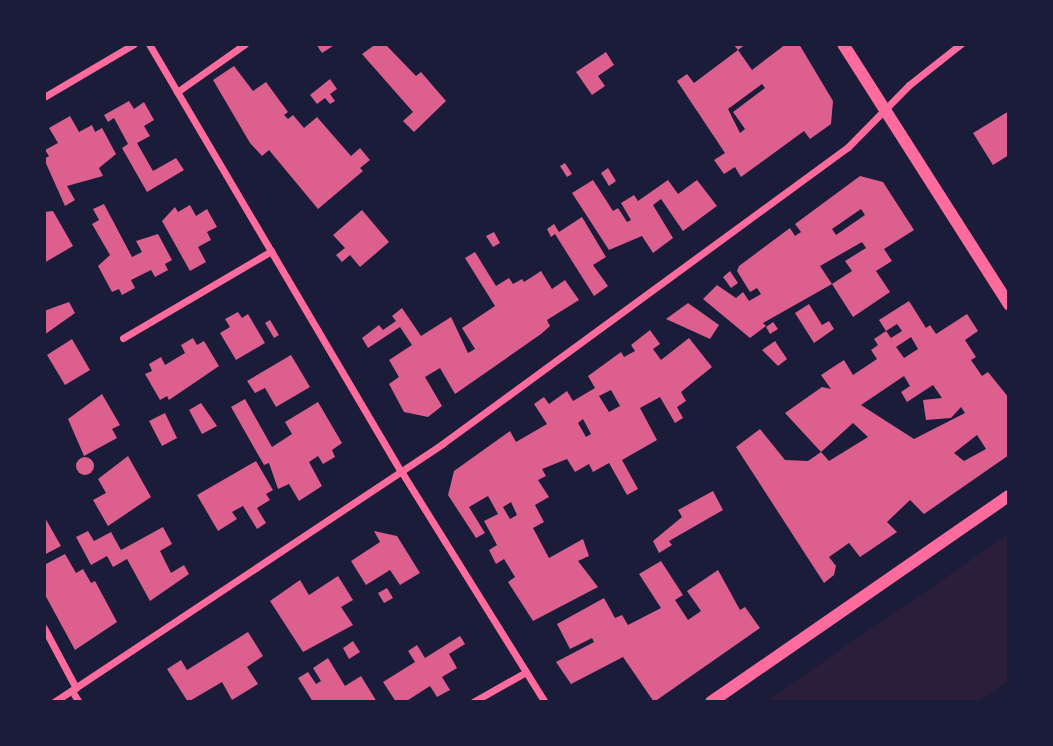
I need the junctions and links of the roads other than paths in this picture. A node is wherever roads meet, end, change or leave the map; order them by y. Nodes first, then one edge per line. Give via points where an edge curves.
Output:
1 (134, 44) edge
2 (149, 44) edge
3 (246, 44) edge
4 (843, 44) edge
5 (961, 44) edge
6 (177, 92) junction
7 (44, 97) edge
8 (884, 110) junction
9 (271, 251) junction
10 (1009, 305) edge
11 (123, 338) dead end
12 (401, 471) junction
13 (1009, 496) edge
14 (44, 628) edge
15 (526, 672) junction
16 (74, 689) junction
17 (54, 702) edge
18 (79, 702) edge
19 (474, 702) edge
20 (545, 702) edge
21 (711, 702) edge

1 - 7 street
2 - 6 street
3 - 6 street
4 - 8 street
5 - 8 street
6 - 9 street
8 - 10 street
8 - 12 street via 830,160
9 - 11 street
9 - 12 street
12 - 15 street
12 - 16 street
13 - 21 street
14 - 16 street
15 - 19 street
15 - 20 street
16 - 17 street
16 - 18 street

